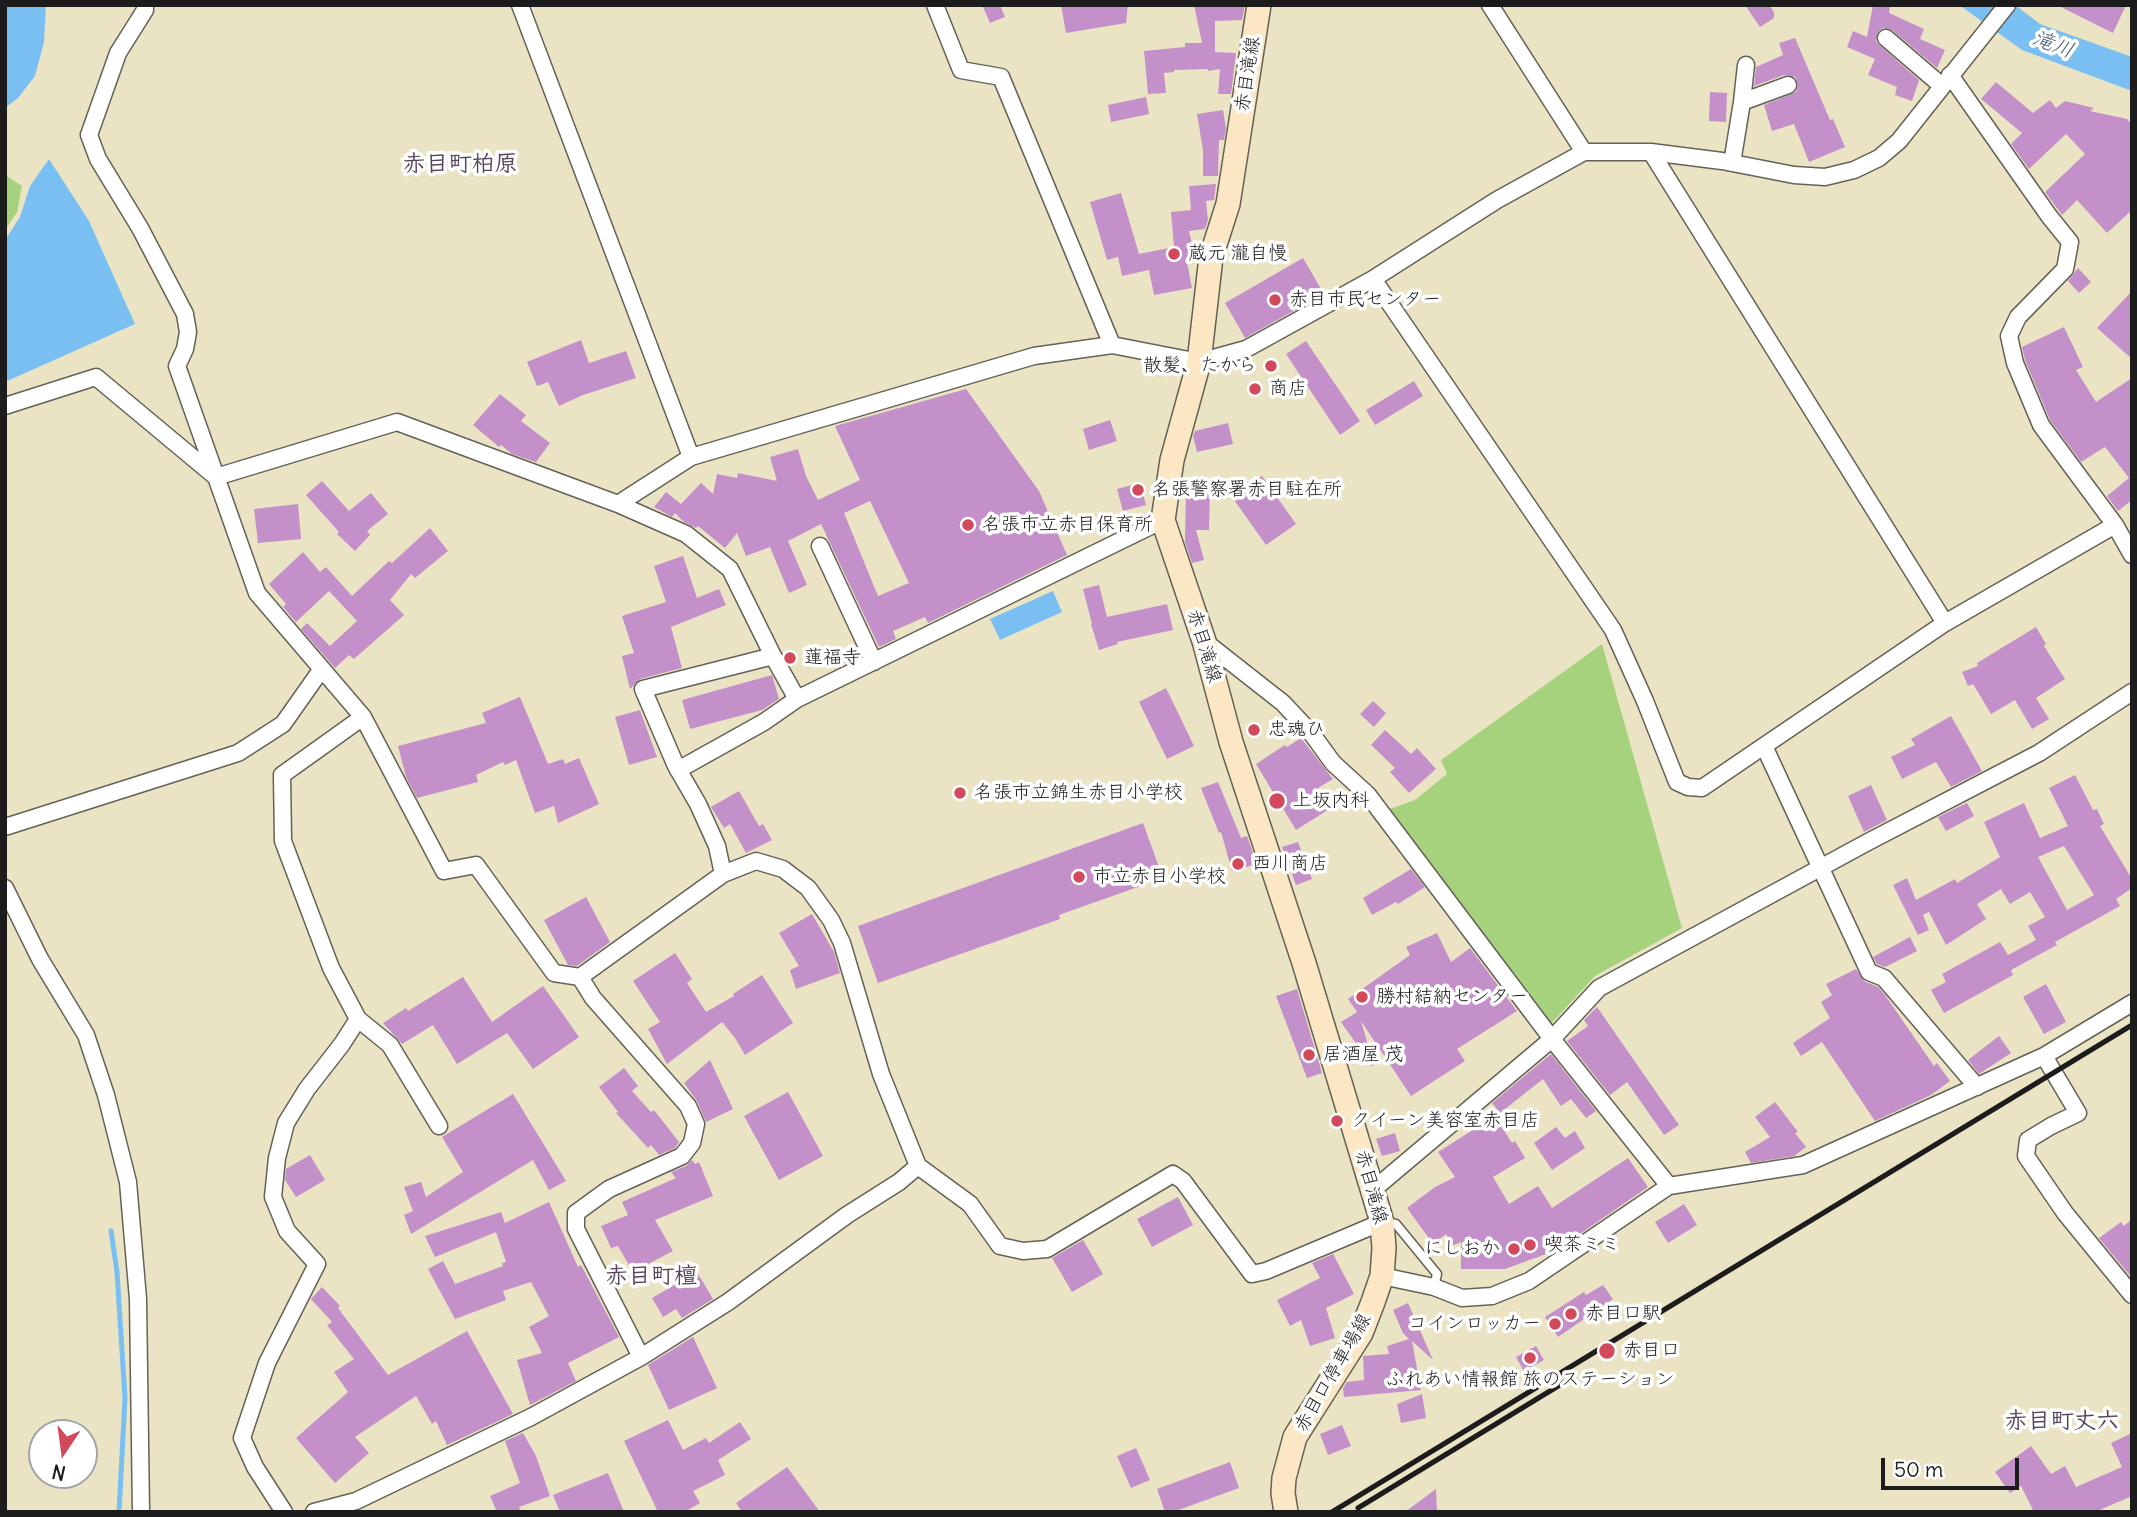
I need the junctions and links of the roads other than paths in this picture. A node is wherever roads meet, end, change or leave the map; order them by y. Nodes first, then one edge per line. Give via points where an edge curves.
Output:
1 (145, 5) edge
2 (520, 5) edge
3 (935, 5) edge
4 (1259, 5) edge
5 (1490, 5) edge
6 (2007, 5) edge
7 (1886, 38) dead end
8 (1746, 65) dead end
9 (1946, 80) junction
10 (1788, 85) dead end
11 (1742, 102) junction
12 (1584, 152) junction
13 (1651, 152) junction
14 (1732, 163) junction
15 (1373, 279) junction
16 (1112, 345) junction
17 (1199, 362) junction
18 (5, 406) edge
19 (691, 457) junction
20 (216, 477) junction
21 (618, 504) junction
22 (1163, 520) junction
23 (2115, 525) junction
24 (820, 546) dead end
25 (2132, 555) edge
26 (1945, 623) junction
27 (1204, 641) junction
28 (773, 656) junction
29 (874, 662) junction
30 (321, 670) junction
31 (2132, 692) edge
32 (797, 699) junction
33 (363, 718) junction
34 (1764, 746) junction
35 (678, 770) junction
36 (5, 827) edge
37 (1821, 868) junction
38 (723, 874) junction
39 (5, 888) edge
40 (580, 977) junction
41 (2132, 1003) edge
42 (358, 1019) junction
43 (1552, 1039) junction
44 (2044, 1056) junction
45 (1977, 1087) junction
46 (439, 1126) dead end
47 (918, 1166) junction
48 (1668, 1186) junction
49 (1374, 1189) junction
50 (1382, 1222) junction
51 (1382, 1276) junction
52 (1434, 1287) junction
53 (2132, 1295) edge
54 (640, 1357) junction
55 (360, 1506) edge
56 (141, 1512) edge
57 (284, 1512) edge
58 (314, 1512) edge
59 (1286, 1512) edge

1 - 20 street via 118,52 89,135 185,314 188,332 177,366
2 - 19 street
3 - 16 street via 961,70 1001,77
4 - 17 main road, 赤目滝線 via 1228,204 1211,257
5 - 12 street
6 - 9 street
7 - 9 street
8 - 11 street
9 - 14 street via 1899,141 1854,170 1825,177
9 - 23 street via 2070,242 2065,269 2018,317 2009,336 2041,425
10 - 11 street
11 - 14 street
12 - 13 street
12 - 15 street via 1497,200
13 - 14 street
13 - 26 street
15 - 17 street via 1246,349
15 - 34 street via 1613,630 1677,782 1702,788
16 - 17 street
16 - 19 street via 1034,356
17 - 22 main road, 赤目滝線 via 1172,460
18 - 20 street via 96,377
19 - 21 street
20 - 21 street via 397,422
20 - 30 street via 257,593
21 - 28 street via 686,534 730,569
22 - 27 main road, 赤目滝線
22 - 29 street
23 - 25 street
23 - 26 street
24 - 29 street
26 - 34 street
27 - 43 street via 1283,703 1333,763 1368,795
27 - 49 main road, 赤目滝線 via 1231,742
28 - 32 street
28 - 35 street via 643,690
29 - 32 street
30 - 33 street
30 - 36 street via 283,724 238,753
31 - 37 street via 2039,753
32 - 35 street
33 - 40 street via 444,871 476,865 555,973
33 - 42 street via 282,775 283,841 331,968
34 - 37 street
35 - 38 street via 698,804
37 - 43 street via 1599,988
37 - 45 street via 1869,972 1884,978
38 - 40 street
38 - 47 street via 756,861 783,869 808,888 831,920 881,1074
39 - 56 street via 40,959 86,1035 128,1182 138,1299
40 - 54 street via 593,998 688,1106 696,1124 692,1143 682,1156 610,1189 576,1213 576,1229
41 - 44 street
42 - 46 street via 390,1045
42 - 57 street via 286,1123 276,1158 273,1196 287,1231 317,1264 267,1363 242,1438
43 - 48 street
43 - 49 street
44 - 45 street
44 - 53 street via 2078,1113 2028,1140 2026,1156 2065,1213
45 - 48 street via 1803,1165
47 - 50 street via 970,1204 1000,1246 1023,1251 1047,1249 1173,1174 1183,1181 1252,1274
47 - 54 street via 728,1302
48 - 52 street via 1529,1281 1492,1296 1462,1298
49 - 50 main road, 赤目滝線
50 - 51 main road, 赤目滝線
50 - 52 lane via 1396,1224 1437,1274
51 - 52 street
51 - 59 main road, 赤目口停車場線 via 1361,1333 1295,1437 1284,1478
54 - 55 street
55 - 58 street

